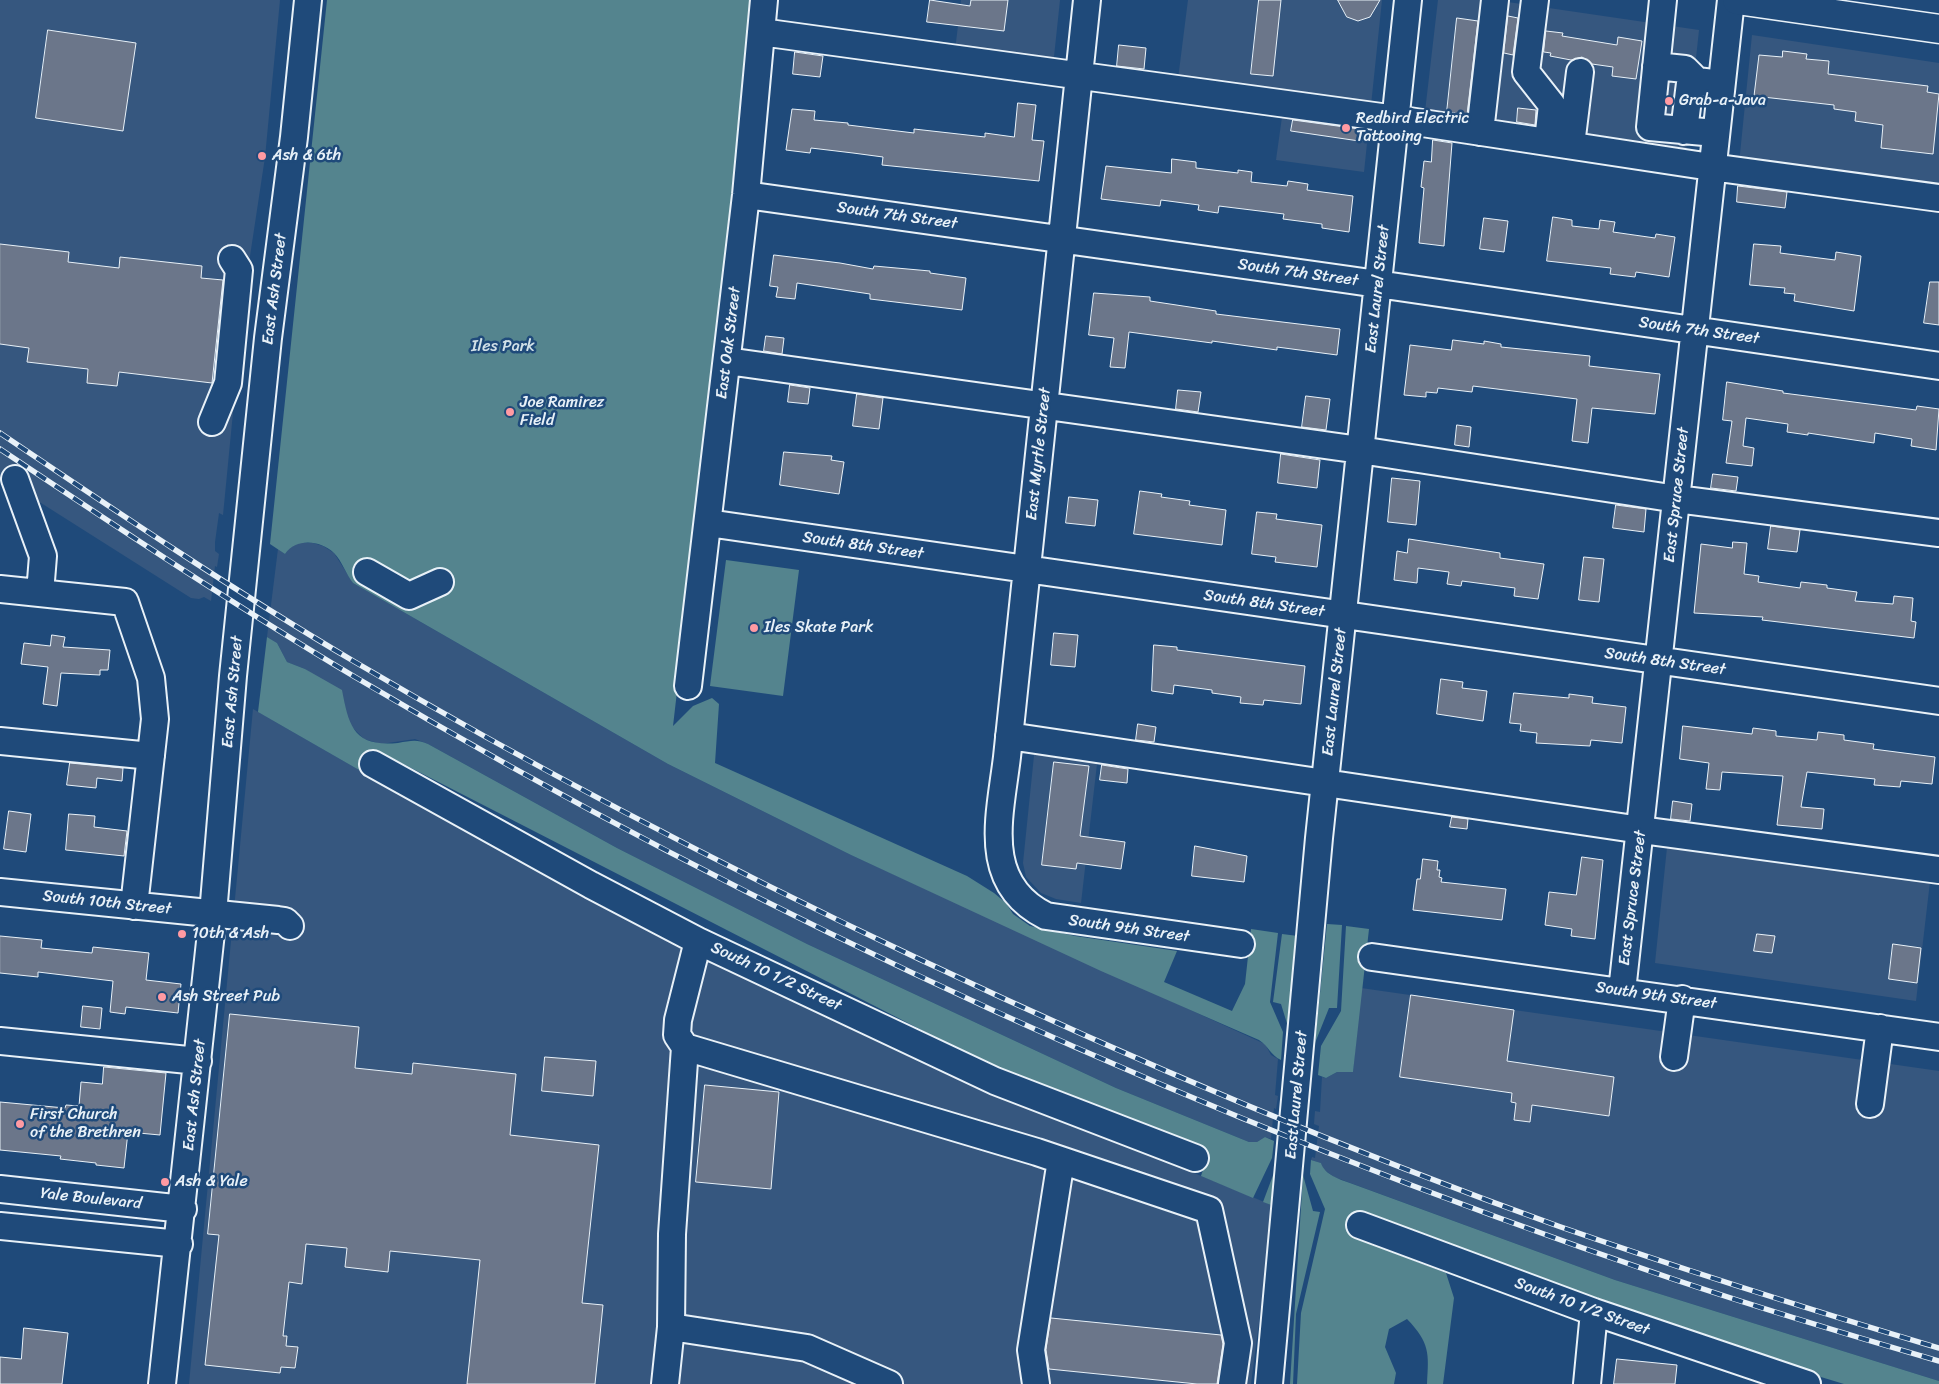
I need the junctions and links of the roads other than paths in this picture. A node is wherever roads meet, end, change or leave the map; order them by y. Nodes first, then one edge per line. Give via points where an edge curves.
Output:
1 (308, 0) edge
2 (764, 0) edge
3 (1087, 0) edge
4 (1408, 0) edge
5 (1495, 0) edge
6 (1536, 0) edge
7 (1663, 0) edge
8 (1730, 0) edge
9 (1737, 0) edge
10 (1939, 29) edge
11 (761, 32) junction
12 (1656, 66) junction
13 (1580, 72) dead end
14 (1691, 75) junction
15 (1079, 76) junction
16 (1721, 84) junction
17 (1396, 119) junction
18 (1684, 131) junction
19 (1480, 132) junction
20 (1715, 134) junction
21 (1560, 143) junction
22 (1711, 167) junction
23 (746, 195) junction
24 (1939, 198) edge
25 (1061, 239) junction
26 (232, 260) dead end
27 (1379, 284) junction
28 (1695, 331) junction
29 (727, 361) junction
30 (1939, 366) edge
31 (1045, 405) junction
32 (212, 422) dead end
33 (1360, 450) junction
34 (15, 479) dead end
35 (1676, 499) junction
36 (708, 523) junction
37 (1939, 533) edge
38 (1027, 569) junction
39 (367, 572) dead end
40 (440, 582) dead end
41 (0, 588) edge
42 (40, 592) junction
43 (1342, 615) junction
44 (1659, 662) junction
45 (688, 686) dead end
46 (1939, 701) edge
47 (1009, 736) junction
48 (0, 742) edge
49 (151, 756) junction
50 (373, 764) dead end
51 (1325, 783) junction
52 (1641, 830) junction
53 (1939, 870) edge
54 (0, 892) edge
55 (1022, 902) joint
56 (134, 906) junction
57 (213, 914) junction
58 (290, 926) dead end
59 (698, 941) junction
60 (1240, 944) dead end
61 (1372, 957) dead end
62 (1622, 991) junction
63 (1682, 1000) junction
64 (1880, 1028) junction
65 (1939, 1036) edge
66 (0, 1041) edge
67 (686, 1047) junction
68 (1674, 1057) dead end
69 (198, 1061) junction
70 (1870, 1104) dead end
71 (1195, 1158) dead end
72 (1061, 1160) junction
73 (0, 1189) edge
74 (183, 1209) junction
75 (1360, 1225) dead end
76 (0, 1226) edge
77 (179, 1244) junction
78 (1594, 1312) junction
79 (671, 1327) junction
80 (162, 1384) edge
81 (665, 1384) edge
82 (889, 1384) edge
83 (1036, 1384) edge
84 (1232, 1384) edge
85 (1269, 1384) edge
86 (1587, 1384) edge
87 (1807, 1384) edge

1 - 57 street, East Ash Street via 267,348
2 - 11 street, East Oak Street
3 - 15 street, East Myrtle Street
4 - 17 street, East Laurel Street
5 - 19 street
6 - 21 street via 1526,72 1552,105
7 - 12 street
8 - 16 street, East Spruce Street
9 - 10 main road
11 - 15 street
11 - 23 street, East Oak Street
12 - 14 street via 1685,69
12 - 18 street via 1650,127
13 - 21 street
14 - 16 street via 1697,81
14 - 18 street
15 - 17 street
15 - 25 street, East Myrtle Street
16 - 20 street, East Spruce Street
17 - 19 street
17 - 27 street, East Laurel Street
18 - 20 street
19 - 21 street
20 - 22 street, East Spruce Street
21 - 22 street
22 - 24 street
22 - 28 street, East Spruce Street
23 - 25 street, South 7th Street
23 - 29 street, East Oak Street
25 - 27 street, South 7th Street
25 - 31 street, East Myrtle Street
26 - 32 street via 239,270 228,383
27 - 28 street, South 7th Street
27 - 33 street, East Laurel Street
28 - 30 street, South 7th Street
28 - 35 street, East Spruce Street
29 - 31 street
29 - 36 street, East Oak Street
31 - 33 street
31 - 38 street, East Myrtle Street
33 - 35 street
33 - 43 street, East Laurel Street
34 - 42 street via 43,556
35 - 37 street
35 - 44 street, East Spruce Street
36 - 38 street, South 8th Street
36 - 45 street, East Oak Street
38 - 43 street, South 8th Street
38 - 47 street, East Myrtle Street
39 - 40 street via 409,596
41 - 42 street
42 - 49 street via 125,602 151,678 155,719
43 - 44 street, South 8th Street
43 - 51 street, East Laurel Street
44 - 46 street, South 8th Street
44 - 52 street, East Spruce Street
47 - 51 street
47 - 55 street, East Myrtle Street via 999,855 1009,884
48 - 49 street
49 - 56 street
50 - 59 street, South 10 1/2 Street
51 - 52 street
51 - 85 street, East Laurel Street
52 - 53 street
52 - 62 street, East Spruce Street
54 - 56 street, South 10th Street
55 - 60 street, South 9th Street via 1046,916 1064,920
56 - 57 street, South 10th Street
57 - 58 street, South 10th Street via 285,921
57 - 69 street, East Ash Street
59 - 67 street via 678,1020 678,1036
59 - 71 street, South 10 1/2 Street via 995,1081
61 - 62 street, South 9th Street
62 - 63 street, South 9th Street
63 - 64 street, South 9th Street
63 - 68 street
64 - 65 street, South 9th Street
64 - 70 street
66 - 69 street
67 - 72 street
67 - 79 street via 672,1234
69 - 74 street, East Ash Street
72 - 83 street via 1031,1350
72 - 84 street via 1209,1210 1238,1342
73 - 74 street, Yale Boulevard
74 - 77 street, East Ash Street
75 - 78 street, South 10 1/2 Street
76 - 77 street
77 - 80 street, East Ash Street
78 - 86 street
78 - 87 street, South 10 1/2 Street
79 - 81 street
79 - 82 street via 807,1348

